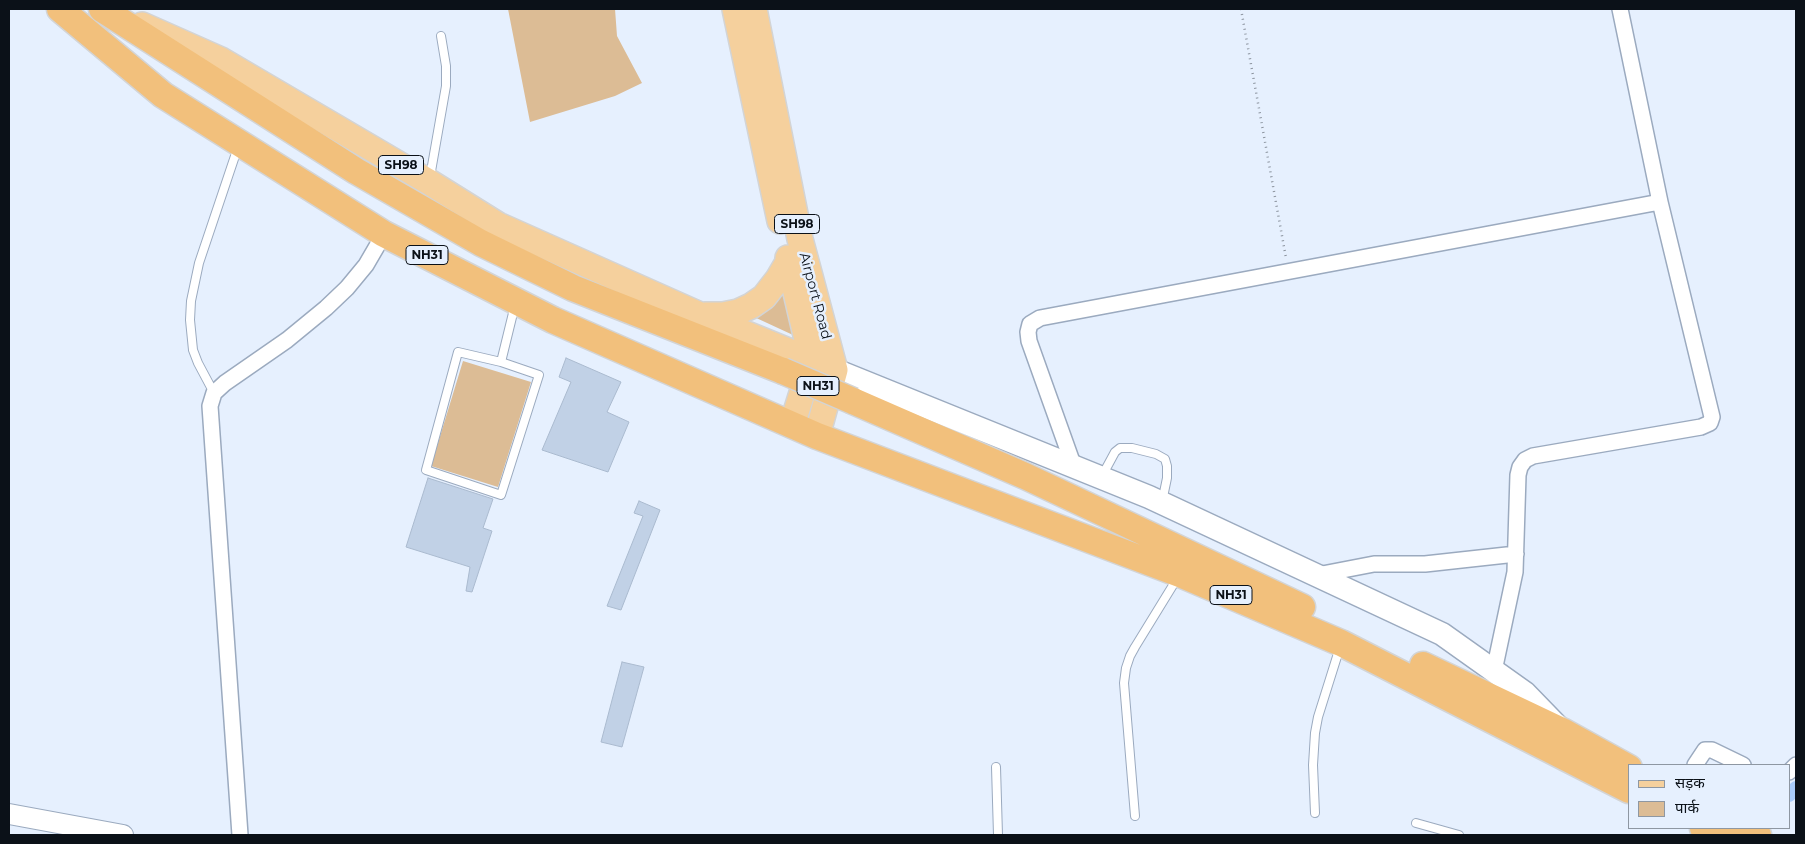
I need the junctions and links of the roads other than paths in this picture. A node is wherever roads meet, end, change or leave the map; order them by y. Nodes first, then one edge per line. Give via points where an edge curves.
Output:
1 (60, 9) edge
2 (104, 9) edge
3 (736, 9) edge
4 (754, 9) edge
5 (1620, 9) edge
6 (441, 36) dead end
7 (239, 142) junction
8 (429, 182) junction
9 (1660, 202) junction
10 (384, 234) junction
11 (788, 262) junction
12 (516, 301) junction
13 (700, 315) junction
14 (812, 361) junction
15 (501, 362) junction
16 (835, 370) junction
17 (214, 393) junction
18 (792, 425) junction
19 (817, 436) junction
20 (1074, 467) junction
21 (1101, 477) junction
22 (1161, 502) junction
23 (1516, 554) junction
24 (1180, 574) junction
25 (1317, 575) junction
26 (1341, 643) junction
27 (1494, 671) junction
28 (1562, 731) junction
29 (1696, 764) edge
30 (1741, 764) edge
31 (996, 767) dead end
32 (1628, 767) edge
33 (1628, 789) edge
34 (1315, 813) dead end
35 (9, 814) edge
36 (1135, 816) dead end
37 (1416, 822) dead end
38 (1705, 829) edge
39 (1745, 829) edge
40 (111, 834) edge
41 (240, 835) edge
42 (998, 835) edge
43 (1459, 835) edge
44 (1719, 835) edge
45 (1758, 835) edge

1 - 7 highway, NH31 via 164,95
2 - 8 main road, SH98 via 221,60
2 - 28 highway, NH31, bridge via 356,171 481,243 572,288 783,370 1025,476
3 - 11 main road, SH98
4 - 16 main road, Airport Road / SH98 via 800,239
5 - 9 street
6 - 8 lane via 446,86
7 - 10 highway, NH31
7 - 17 lane via 199,263 191,301 193,350
8 - 13 main road, SH98 via 498,225
9 - 20 street via 1040,318 1030,324 1029,341
9 - 23 street via 1712,417 1710,423 1524,460 1518,475
10 - 12 highway, NH31
10 - 17 street via 366,265 326,308
11 - 13 main road via 764,296 751,306 723,315
11 - 14 main road, SH98
12 - 15 lane
12 - 18 highway, NH31
13 - 14 main road, SH98
14 - 16 main road, SH98
14 - 18 main road
15 - 15 lane via 539,375 501,495 426,470 458,352
16 - 19 main road
16 - 20 main road
17 - 41 street via 210,419
18 - 19 highway, NH31
19 - 24 highway, NH31
20 - 21 main road
21 - 22 main road
21 - 22 lane via 1120,448 1156,454 1165,459 1167,466
22 - 25 main road
23 - 25 street via 1426,564 1374,564
23 - 27 street
24 - 26 highway, NH31
24 - 36 lane via 1135,647 1126,668 1124,683
25 - 27 main road via 1442,634
26 - 33 highway, NH31
26 - 34 lane via 1315,732
27 - 28 main road via 1525,693
28 - 32 highway, NH31
29 - 30 street via 1705,750 1719,752
31 - 42 lane
35 - 40 street
37 - 43 lane
38 - 44 highway
39 - 45 highway

